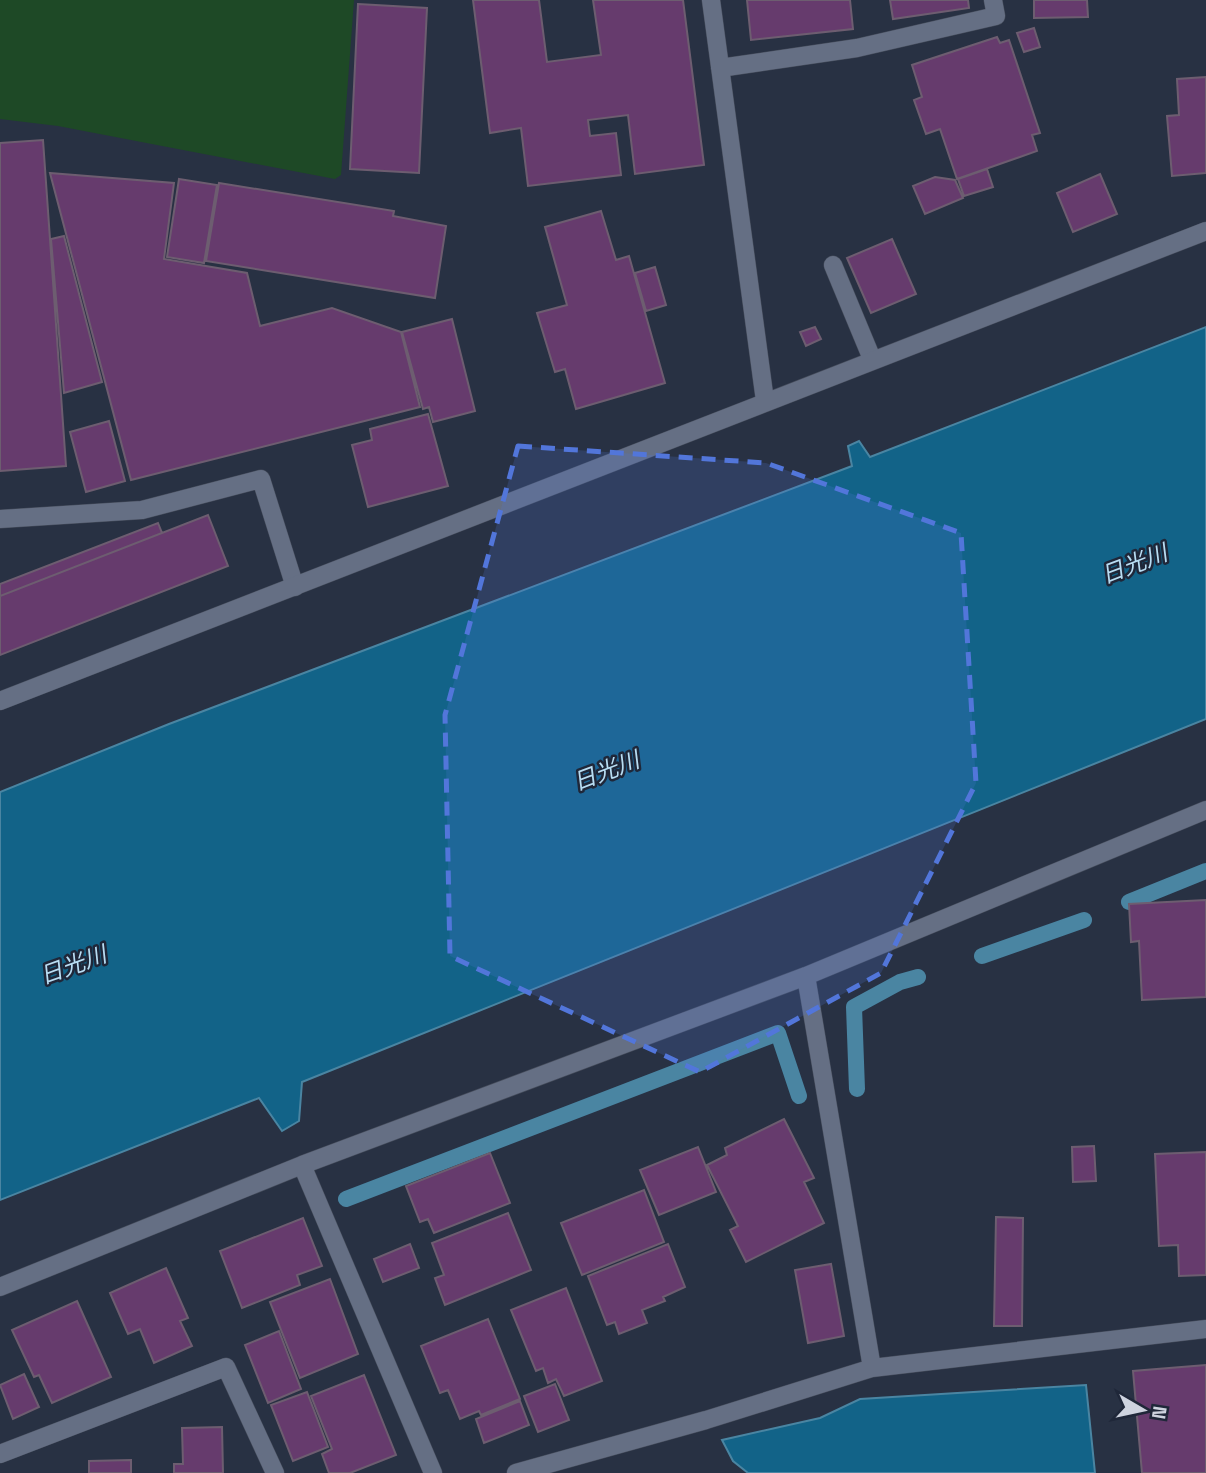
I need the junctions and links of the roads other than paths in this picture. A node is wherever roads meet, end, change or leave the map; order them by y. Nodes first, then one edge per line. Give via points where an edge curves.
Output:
1 (711, 0) edge
2 (993, 0) edge
3 (720, 68) junction
4 (1206, 230) edge
5 (833, 265) dead end
6 (872, 359) junction
7 (765, 401) junction
8 (0, 519) edge
9 (295, 587) junction
10 (0, 701) edge
11 (1206, 810) edge
12 (806, 976) junction
13 (302, 1166) junction
14 (0, 1287) edge
15 (1206, 1329) edge
16 (872, 1368) junction
17 (0, 1454) edge
18 (275, 1473) edge
19 (433, 1473) edge
20 (516, 1473) edge

1 - 3 street
2 - 3 street via 996,16 857,48
3 - 7 street
4 - 6 street
5 - 6 street
6 - 7 street
7 - 9 street
8 - 9 street via 142,510 261,479
9 - 10 street
11 - 12 street
12 - 13 street
12 - 16 street
13 - 14 street
13 - 19 street
15 - 16 street
16 - 20 street
17 - 18 street via 226,1367

